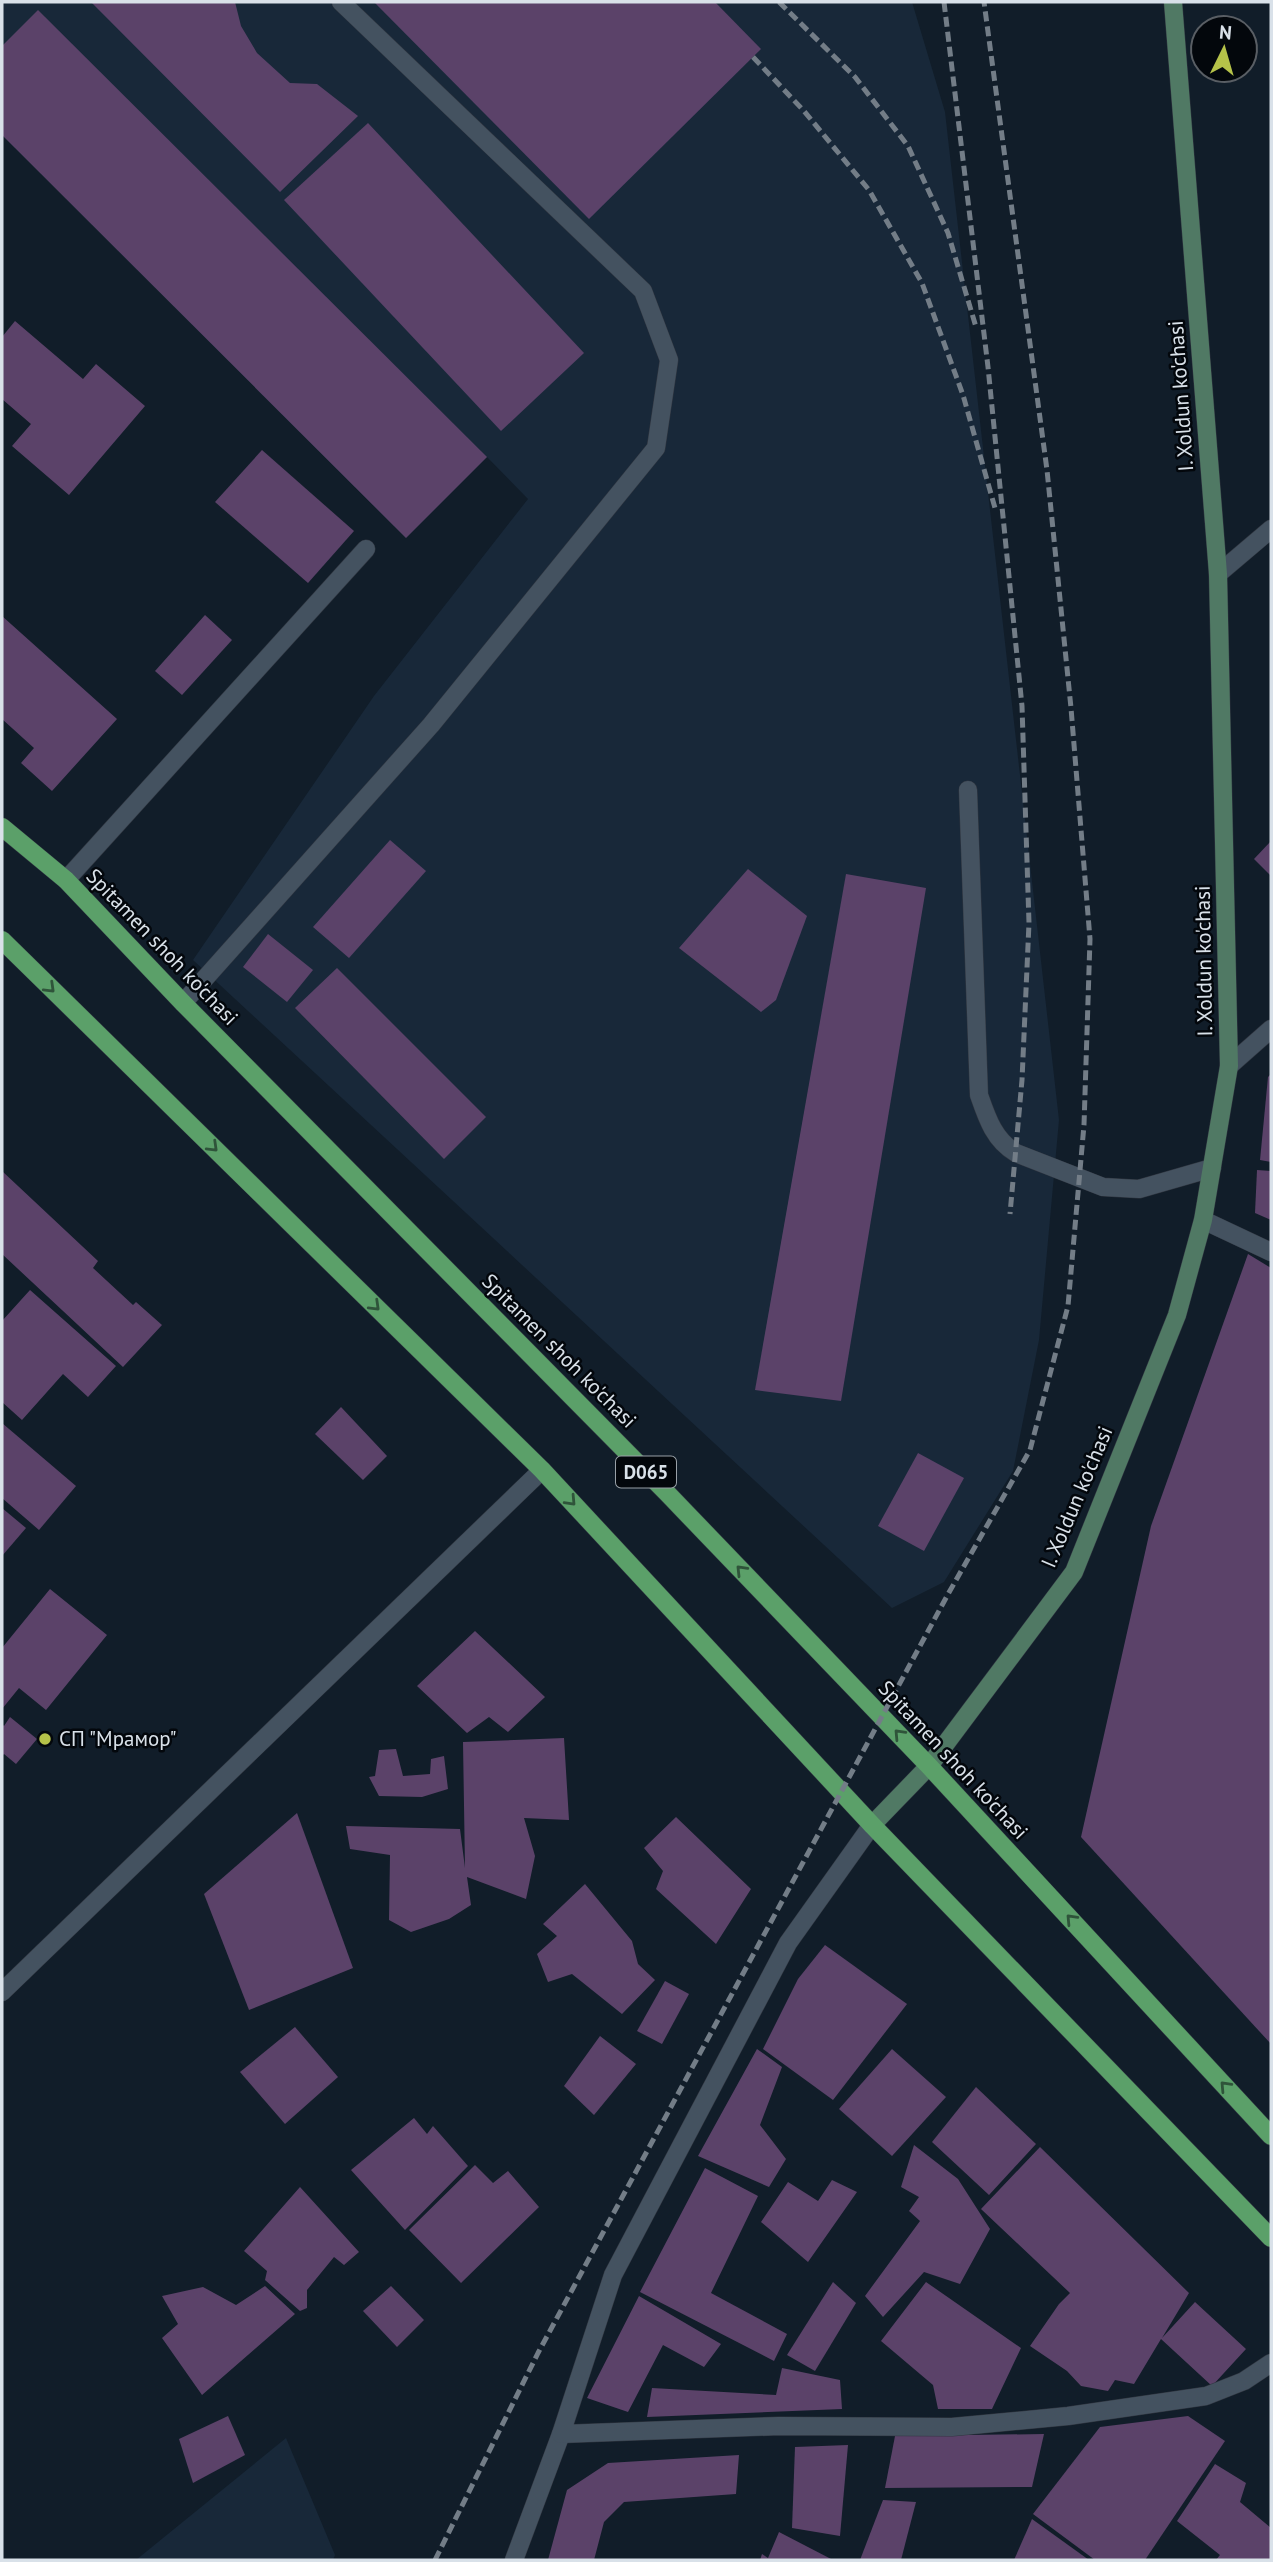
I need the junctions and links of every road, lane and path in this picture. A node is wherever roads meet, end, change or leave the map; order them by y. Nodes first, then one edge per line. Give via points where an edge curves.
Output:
1 (341, 2) edge
2 (1173, 2) edge
3 (1271, 529) edge
4 (366, 549) dead end
5 (1218, 574) junction
6 (968, 790) dead end
7 (2, 827) edge
8 (66, 880) junction
9 (3, 943) edge
10 (183, 1003) junction
11 (1271, 1029) edge
12 (1229, 1066) junction
13 (1212, 1168) junction
14 (1203, 1220) junction
15 (1271, 1252) edge
16 (541, 1470) junction
17 (929, 1766) junction
18 (872, 1825) junction
19 (2, 1992) edge
20 (1271, 2136) edge
21 (1271, 2238) edge
22 (1271, 2363) edge
23 (561, 2434) junction
24 (514, 2560) edge

1 - 10 street via 643,291 669,360 656,448 431,725
2 - 5 street, I. Xoldun ko'chasi
3 - 5 street
4 - 8 street
5 - 12 street, I. Xoldun ko'chasi
6 - 13 street via 979,1095 991,1128 1005,1147 1016,1153 1103,1187 1139,1189
7 - 8 main road, Spitamen shoh ko'chasi / D065
8 - 10 main road, Spitamen shoh ko'chasi / D065
9 -> 16 main road
17 -> 10 main road, Spitamen shoh ko'chasi / D065 via 667,1493
11 - 12 street
12 - 13 street, I. Xoldun ko'chasi
13 - 14 street, I. Xoldun ko'chasi
14 - 15 street
14 - 17 street, I. Xoldun ko'chasi via 1177,1315 1074,1572
16 -> 18 main road
16 - 19 street
17 - 18 street, I. Xoldun ko'chasi
20 -> 17 main road, Spitamen shoh ko'chasi / D065
18 - 21 main road
18 - 23 street via 788,1943 613,2275
22 - 23 street via 1244,2381 1206,2396 952,2427 779,2426
23 - 24 street

